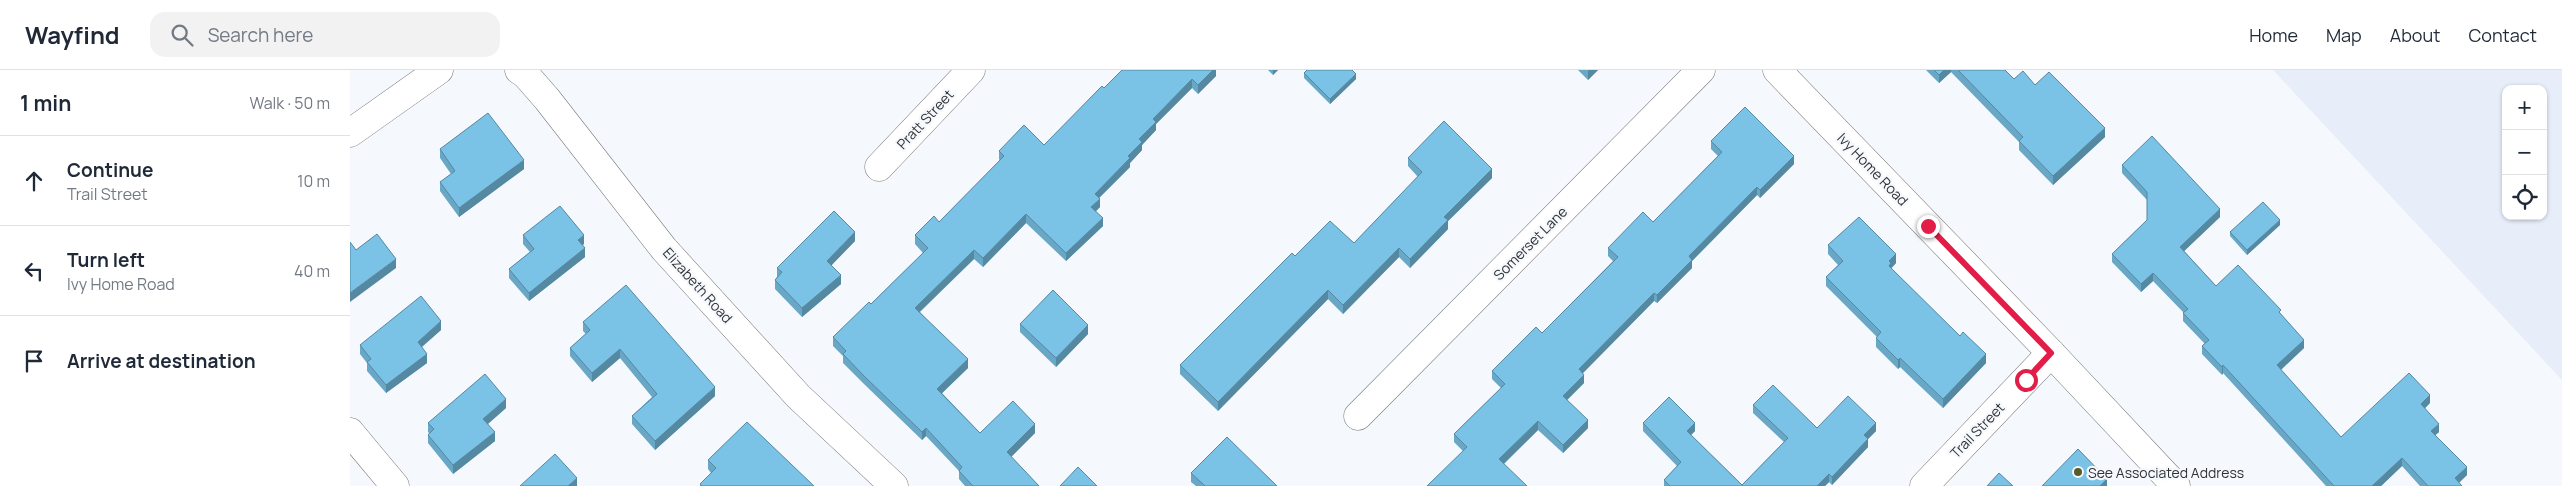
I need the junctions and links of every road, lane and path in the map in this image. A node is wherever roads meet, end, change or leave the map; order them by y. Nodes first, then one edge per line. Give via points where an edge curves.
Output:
1 (439, 70) edge
2 (518, 70) edge
3 (971, 70) edge
4 (1701, 70) edge
5 (1777, 70) edge
6 (350, 134) edge
7 (879, 167) dead end
8 (2051, 353) junction
9 (1358, 416) dead end
10 (350, 432) edge
11 (395, 486) edge
12 (894, 486) edge
13 (1924, 486) edge
14 (2176, 486) edge

1 - 6 street
2 - 12 street, Elizabeth Road via 547,99 664,249 798,396
3 - 7 street, Pratt Street
4 - 9 street, Somerset Lane
5 - 8 street, Ivy Home Road
8 - 13 street, Trail Street
8 - 14 street, Ivy Home Road
10 - 11 street

